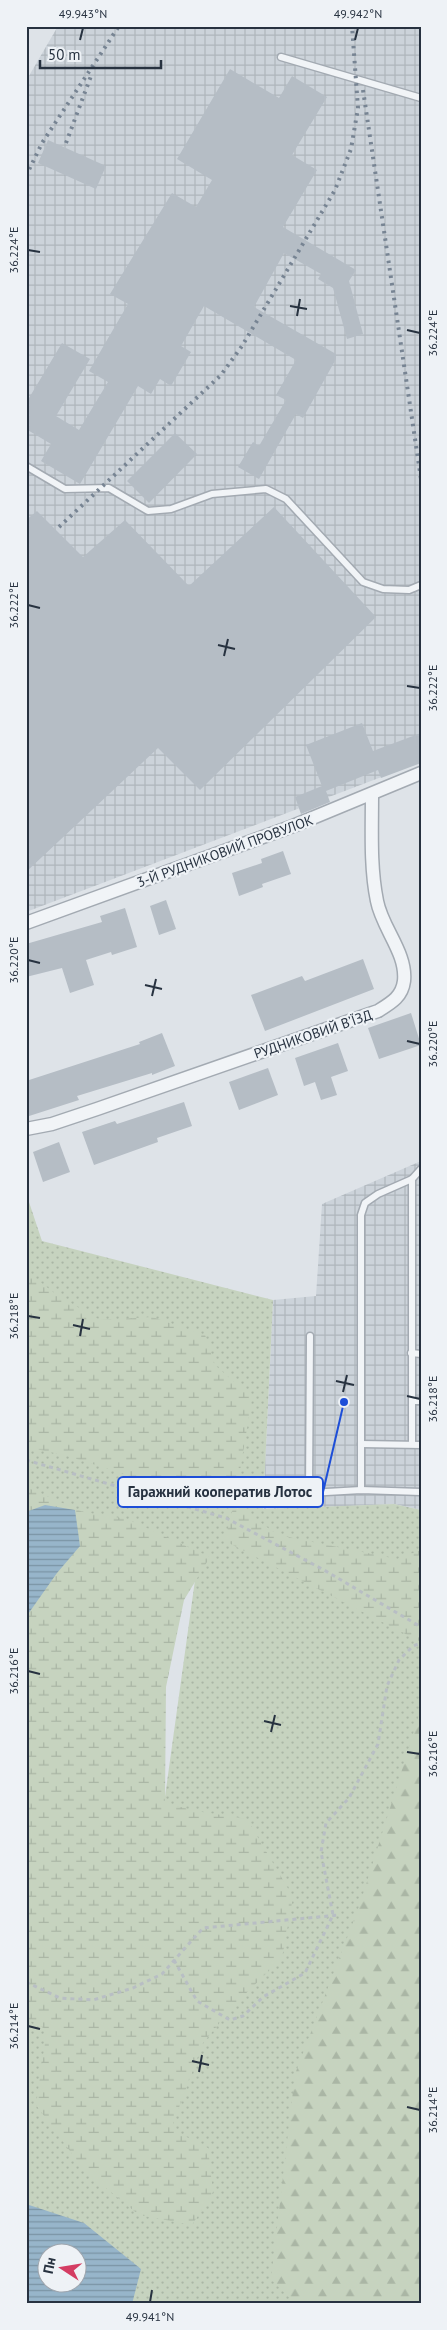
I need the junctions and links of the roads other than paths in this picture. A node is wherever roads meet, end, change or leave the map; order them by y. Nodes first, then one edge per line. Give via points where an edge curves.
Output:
1 (281, 57) dead end
2 (421, 98) edge
3 (26, 466) edge
4 (421, 586) edge
5 (421, 773) edge
6 (372, 794) junction
7 (26, 923) edge
8 (26, 1129) edge
9 (421, 1169) edge
10 (412, 1179) junction
11 (310, 1336) dead end
12 (411, 1353) junction
13 (421, 1354) edge
14 (413, 1401) junction
15 (421, 1401) edge
16 (361, 1444) junction
17 (412, 1444) junction
18 (421, 1445) edge
19 (361, 1490) junction
20 (421, 1492) edge

1 - 2 lane
3 - 4 lane via 65,490 109,488 148,511 171,509 212,494 266,489 286,499 363,582 383,589 409,590
5 - 6 street, 3-Й РУДНИКОВИЙ ПРОВУЛОК
6 - 7 street, 3-Й РУДНИКОВИЙ ПРОВУЛОК
6 - 8 street, РУДНИКОВИЙ В’ЇЗД via 372,858 377,903 402,965 404,979 402,992 392,1002 378,1011 134,1096 52,1124
9 - 10 lane
10 - 12 lane
10 - 16 lane via 378,1194 366,1203 361,1214
11 - 19 lane via 309,1493
12 - 13 lane
12 - 14 lane
14 - 15 lane
14 - 17 lane
16 - 17 lane
16 - 19 lane
17 - 18 lane
19 - 20 lane

